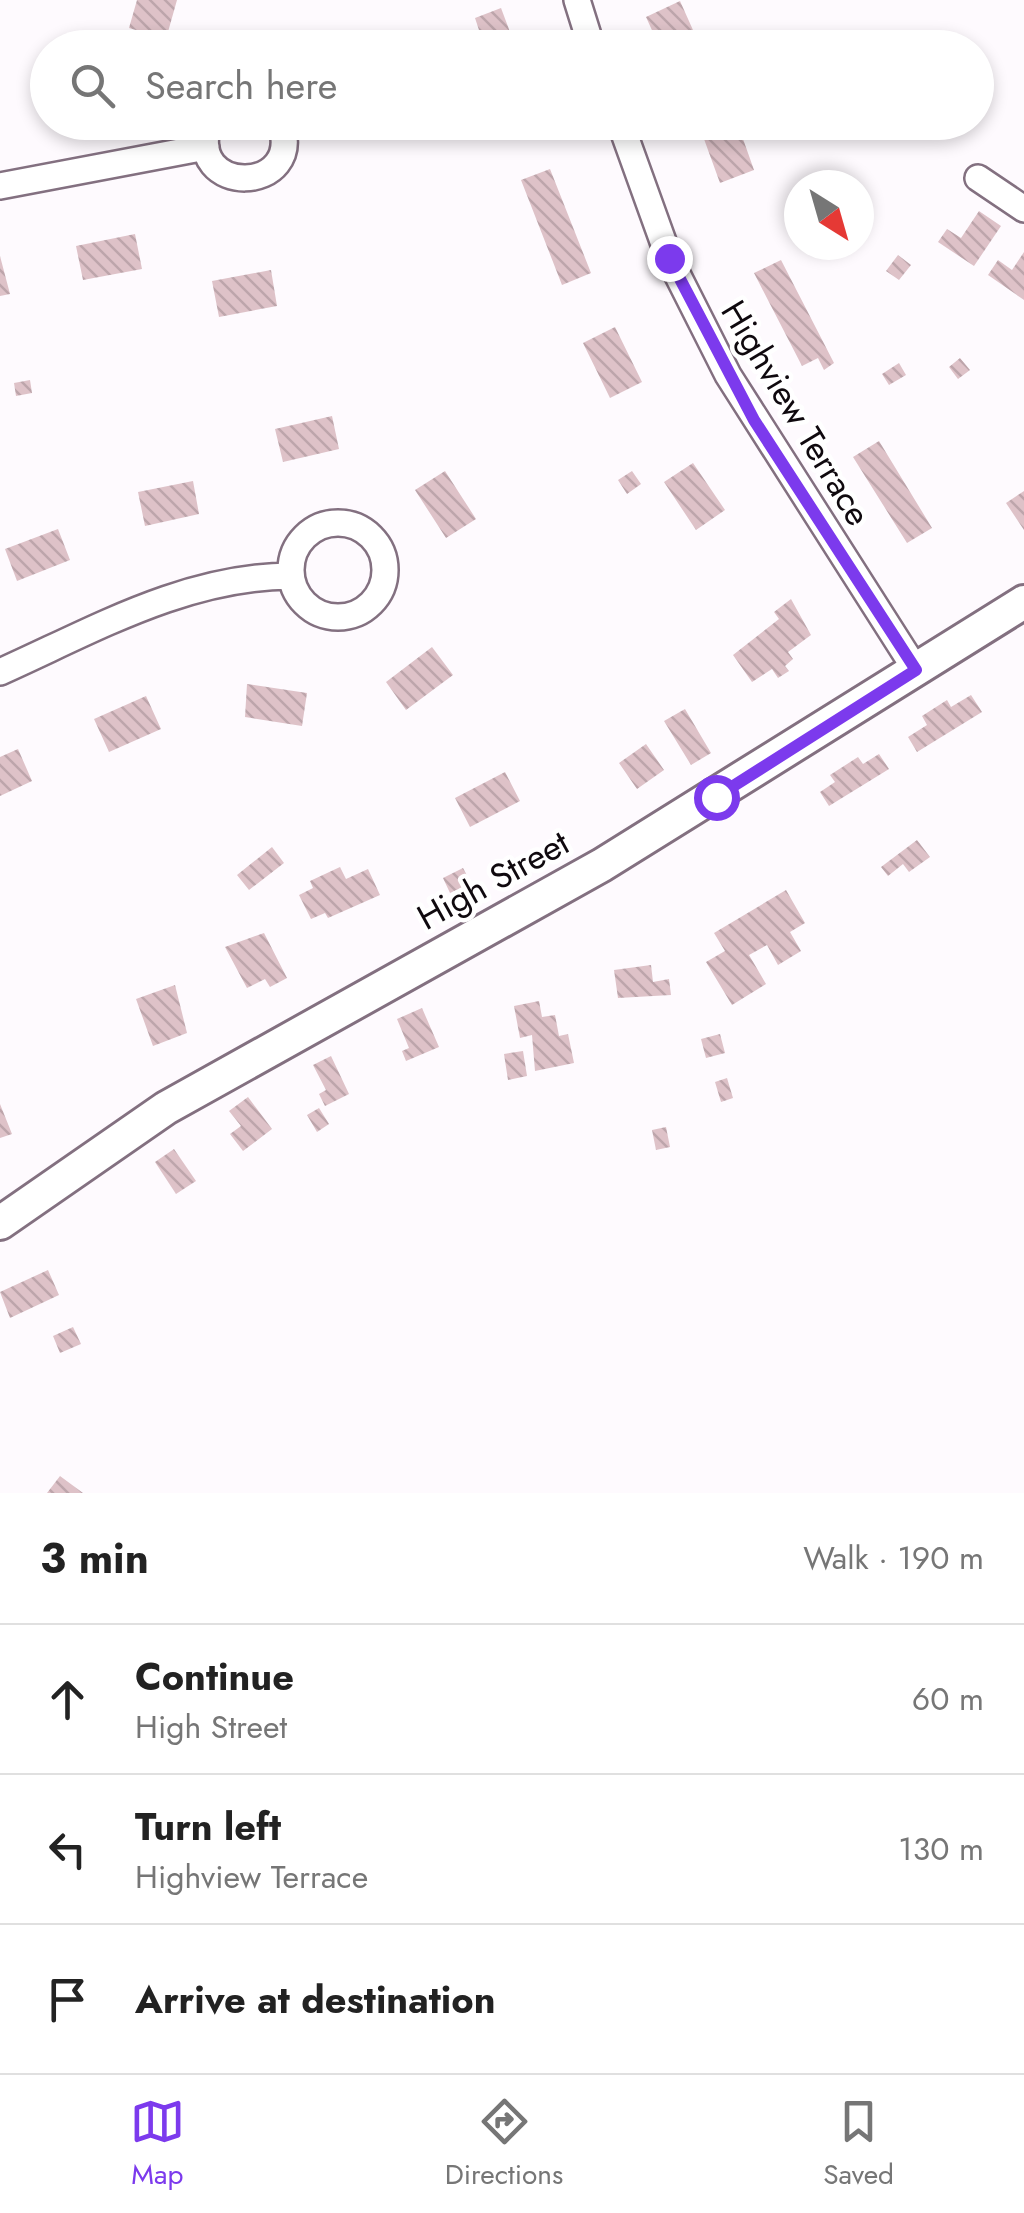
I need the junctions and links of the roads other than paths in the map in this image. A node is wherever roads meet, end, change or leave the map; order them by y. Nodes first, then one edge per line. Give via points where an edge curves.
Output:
1 (577, 0) edge
2 (586, 30) edge
3 (188, 140) edge
4 (210, 140) edge
5 (284, 140) edge
6 (626, 140) edge
7 (978, 178) dead end
8 (0, 186) edge
9 (1024, 209) edge
10 (290, 576) dead end
11 (1024, 602) edge
12 (916, 670) junction
13 (0, 672) edge
14 (0, 1223) edge

1 - 2 street
3 - 8 street
4 - 5 street via 222,172 252,179 272,168
6 - 12 street, Highview Terrace via 669,258 728,375
7 - 9 street
10 - 13 street via 158,601
11 - 12 street, High Street
12 - 14 street, High Street via 602,865 166,1108

